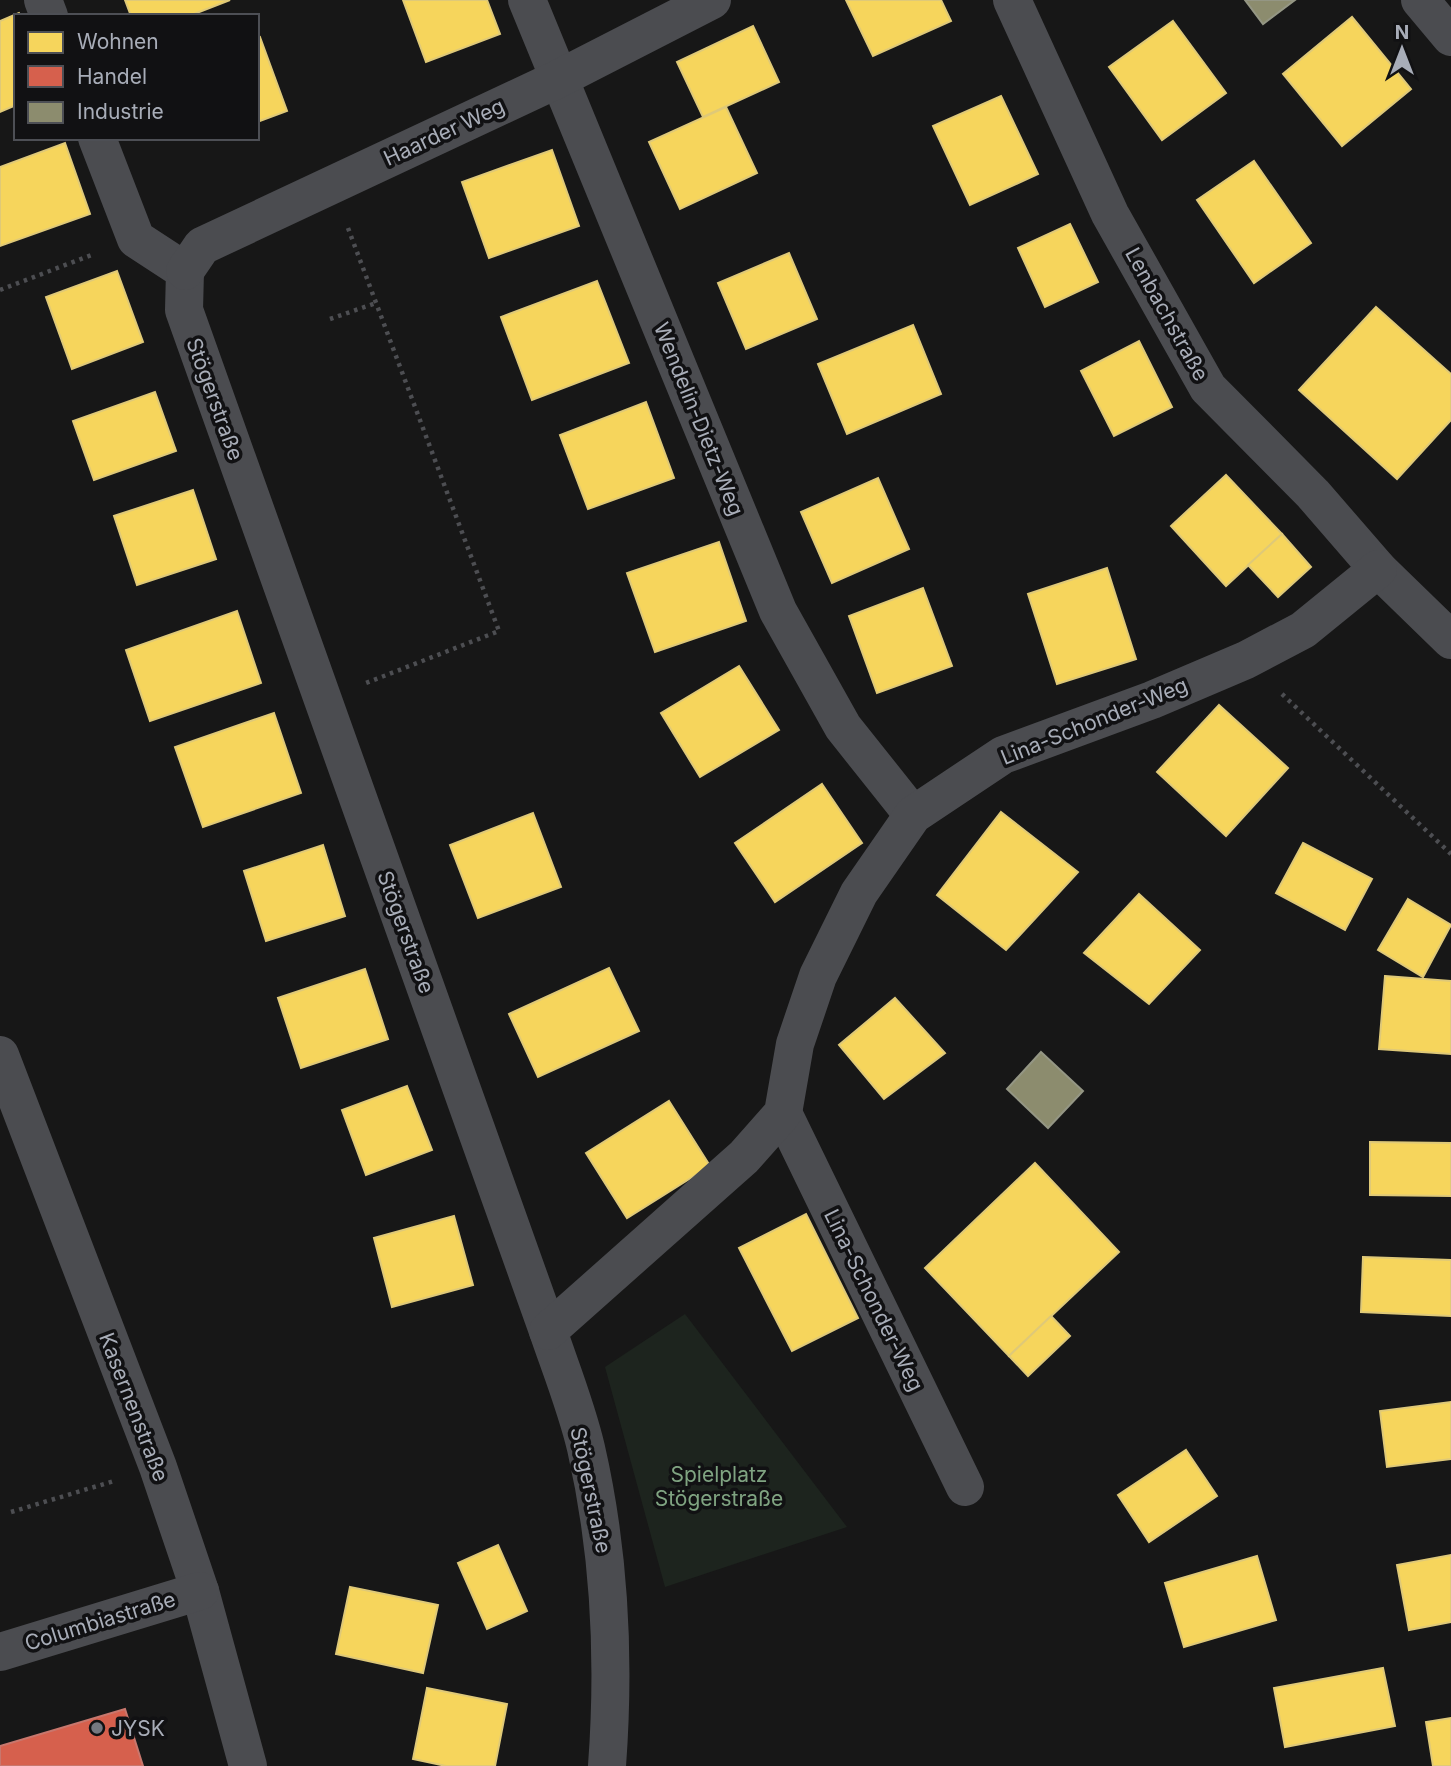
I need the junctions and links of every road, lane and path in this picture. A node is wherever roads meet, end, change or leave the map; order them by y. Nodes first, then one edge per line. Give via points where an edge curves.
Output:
1 (527, 0) edge
2 (712, 0) edge
3 (1012, 0) edge
4 (1420, 0) edge
5 (1451, 37) edge
6 (558, 79) junction
7 (98, 140) edge
8 (331, 185) junction
9 (136, 239) junction
10 (185, 271) junction
11 (0, 290) edge
12 (376, 303) junction
13 (330, 318) dead end
14 (1378, 569) junction
15 (1451, 640) edge
16 (1246, 660) junction
17 (323, 699) junction
18 (913, 815) junction
19 (1451, 853) edge
20 (0, 1055) edge
21 (783, 1113) junction
22 (548, 1331) junction
23 (158, 1467) junction
24 (965, 1487) dead end
25 (11, 1512) dead end
26 (200, 1591) junction
27 (0, 1652) edge
28 (248, 1766) edge
29 (607, 1766) edge

1 - 6 street, Wendelin-Dietz-Weg
2 - 6 street, Haarder Weg
3 - 14 street, Lenbachstraße via 1110,214 1208,388
4 - 5 street
6 - 8 street, Haarder Weg
6 - 18 street, Wendelin-Dietz-Weg via 778,611 843,727
7 - 9 street
8 - 10 street, Haarder Weg via 202,246
8 - 12 path
9 - 10 street
9 - 11 path
10 - 17 street, Stögerstraße via 184,310
12 - 13 path
12 - 17 path via 499,631
14 - 15 street, Lenbachstraße
14 - 16 street, Lina-Schonder-Weg via 1303,630
16 - 18 street, Lina-Schonder-Weg via 1003,755
16 - 19 path
17 - 22 street, Stögerstraße
18 - 21 street, Lina-Schonder-Weg via 859,892 818,976 795,1044
20 - 23 street, Kasernenstraße
21 - 22 street via 744,1157
21 - 24 street, Lina-Schonder-Weg
22 - 29 street, Stögerstraße via 586,1446 608,1577 613,1692
23 - 25 path
23 - 26 street, Kasernenstraße
26 - 27 street, Columbiastraße
26 - 28 street, Kasernenstraße

